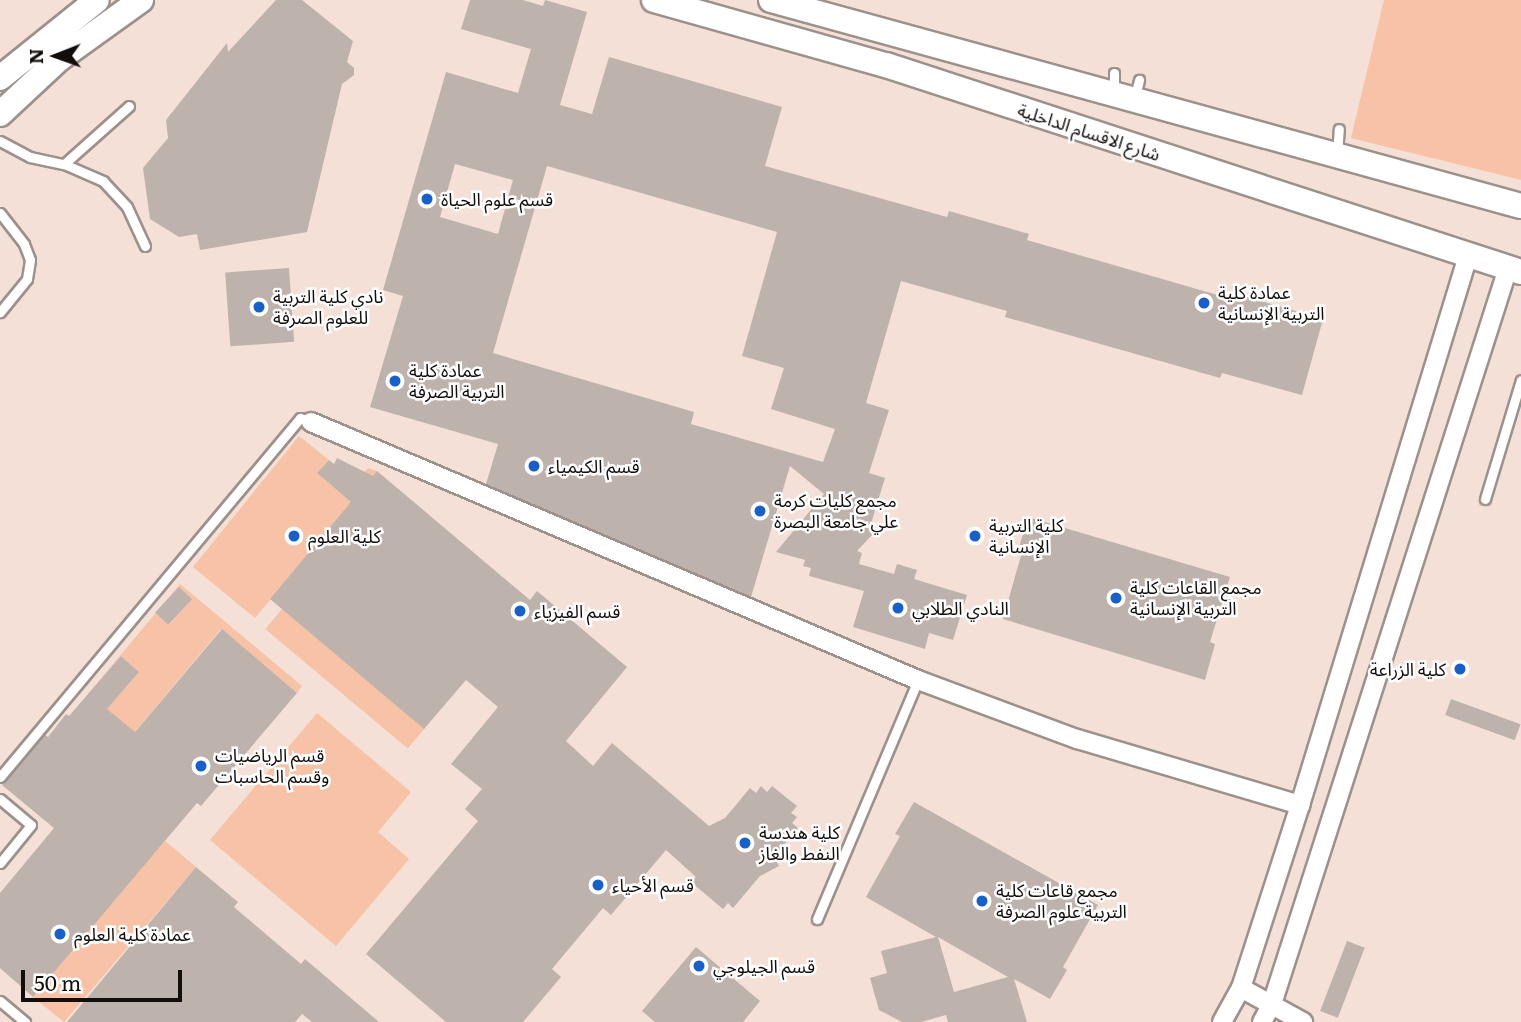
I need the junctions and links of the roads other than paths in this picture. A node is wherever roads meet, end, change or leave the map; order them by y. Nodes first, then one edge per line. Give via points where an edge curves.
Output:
1 (97, 0) edge
2 (141, 0) edge
3 (654, 0) edge
4 (771, 0) edge
5 (0, 78) edge
6 (129, 106) dead end
7 (0, 114) edge
8 (1339, 129) dead end
9 (0, 141) edge
10 (1337, 156) junction
11 (64, 164) junction
12 (1521, 206) edge
13 (0, 213) edge
14 (145, 246) dead end
15 (1468, 256) junction
16 (1515, 270) edge
17 (0, 312) edge
18 (1521, 380) edge
19 (311, 422) joint
20 (1485, 499) dead end
21 (918, 680) junction
22 (0, 776) edge
23 (0, 799) edge
24 (1300, 805) junction
25 (0, 863) edge
26 (817, 919) dead end
27 (1241, 988) junction
28 (0, 1001) edge
29 (1272, 1004) junction
30 (24, 1022) edge
31 (1222, 1022) edge
32 (1262, 1022) edge
33 (1303, 1022) edge

1 - 5 street
2 - 7 street via 59,59
3 - 15 street, شارع الاقسام الداخلية via 886,65
4 - 10 street via 843,13 1125,87
6 - 11 lane
8 - 10 lane
9 - 11 lane via 30,157
10 - 12 street
11 - 14 lane via 113,189
13 - 17 lane via 24,244 30,260 27,279
15 - 16 street, شارع الاقسام الداخلية
15 - 24 street
16 - 29 street
18 - 20 lane
19 - 21 street
19 - 22 lane via 300,418
21 - 24 street via 1077,739
21 - 26 lane
23 - 25 lane via 31,825
24 - 27 street
27 - 29 street
27 - 31 street
28 - 30 lane
29 - 32 street
29 - 33 street

